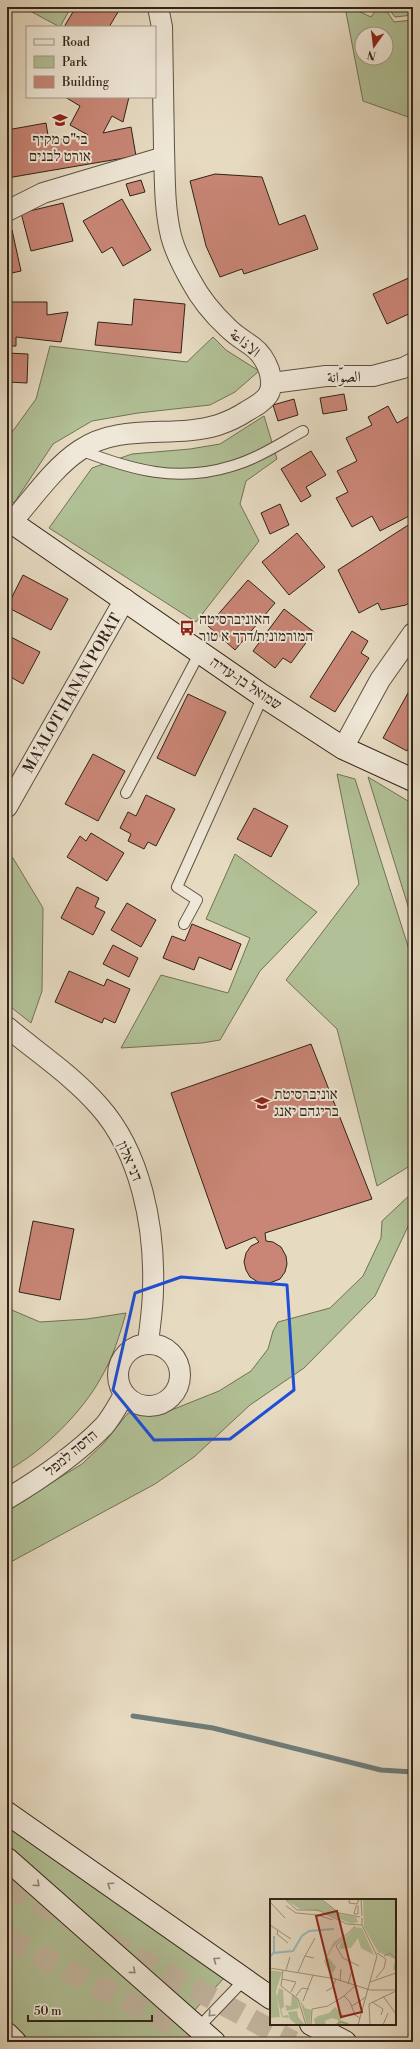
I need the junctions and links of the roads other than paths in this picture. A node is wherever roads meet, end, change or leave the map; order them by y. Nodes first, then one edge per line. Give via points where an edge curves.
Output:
1 (158, 7) edge
2 (164, 156) junction
3 (7, 211) edge
4 (413, 363) edge
5 (272, 384) junction
6 (303, 431) dead end
7 (80, 450) junction
8 (9, 521) edge
9 (125, 599) junction
10 (413, 633) edge
11 (200, 652) junction
12 (263, 696) junction
13 (343, 748) junction
14 (413, 780) edge
15 (126, 794) dead end
16 (7, 807) edge
17 (184, 924) dead end
18 (7, 1027) edge
19 (148, 1343) junction
20 (124, 1395) junction
21 (7, 1499) edge
22 (7, 1813) edge
23 (7, 1859) edge
24 (244, 1980) junction
25 (270, 1997) edge
26 (313, 2025) edge
27 (198, 2028) junction
28 (7, 2034) edge
29 (15, 2042) edge
30 (214, 2042) edge
31 (345, 2042) edge

1 - 2 street, الاذاعة via 162,27
2 - 3 street via 43,193
2 - 5 street, الاذاعة via 167,219 171,238 181,262 194,288 208,306 266,362
4 - 5 street, الصوّانة via 372,376 326,376
5 - 7 street via 268,395 261,402 217,425 190,430 133,433 103,439
6 - 7 lane via 234,466 199,474 168,474 142,470 116,464
7 - 8 street
8 - 9 main road, שמואל בן-עדיה
9 - 11 main road, שמואל בן-עדיה
9 - 16 street, MA’ALOT HANAN PORAT
10 - 13 street via 380,680
11 - 12 main road, שמואל בן-עדיה
11 - 15 lane
12 - 13 main road, שמואל בן-עדיה
12 - 17 lane via 176,887 197,900
13 - 14 main road, שמואל בן-עדיה
18 - 19 street, דני אלון via 85,1090 109,1118 133,1163 142,1189 152,1247 153,1288
19 - 20 street via 133,1347 119,1363 118,1381
19 - 20 street via 162,1346 178,1362 179,1385 170,1398 156,1405 145,1406 135,1403
20 - 21 street, הדסה למפל via 105,1425 90,1439 41,1478
24 -> 22 main road
23 -> 27 main road
24 - 25 main road
24 -> 27 lane
26 - 31 main road
27 - 30 main road
28 - 29 main road

